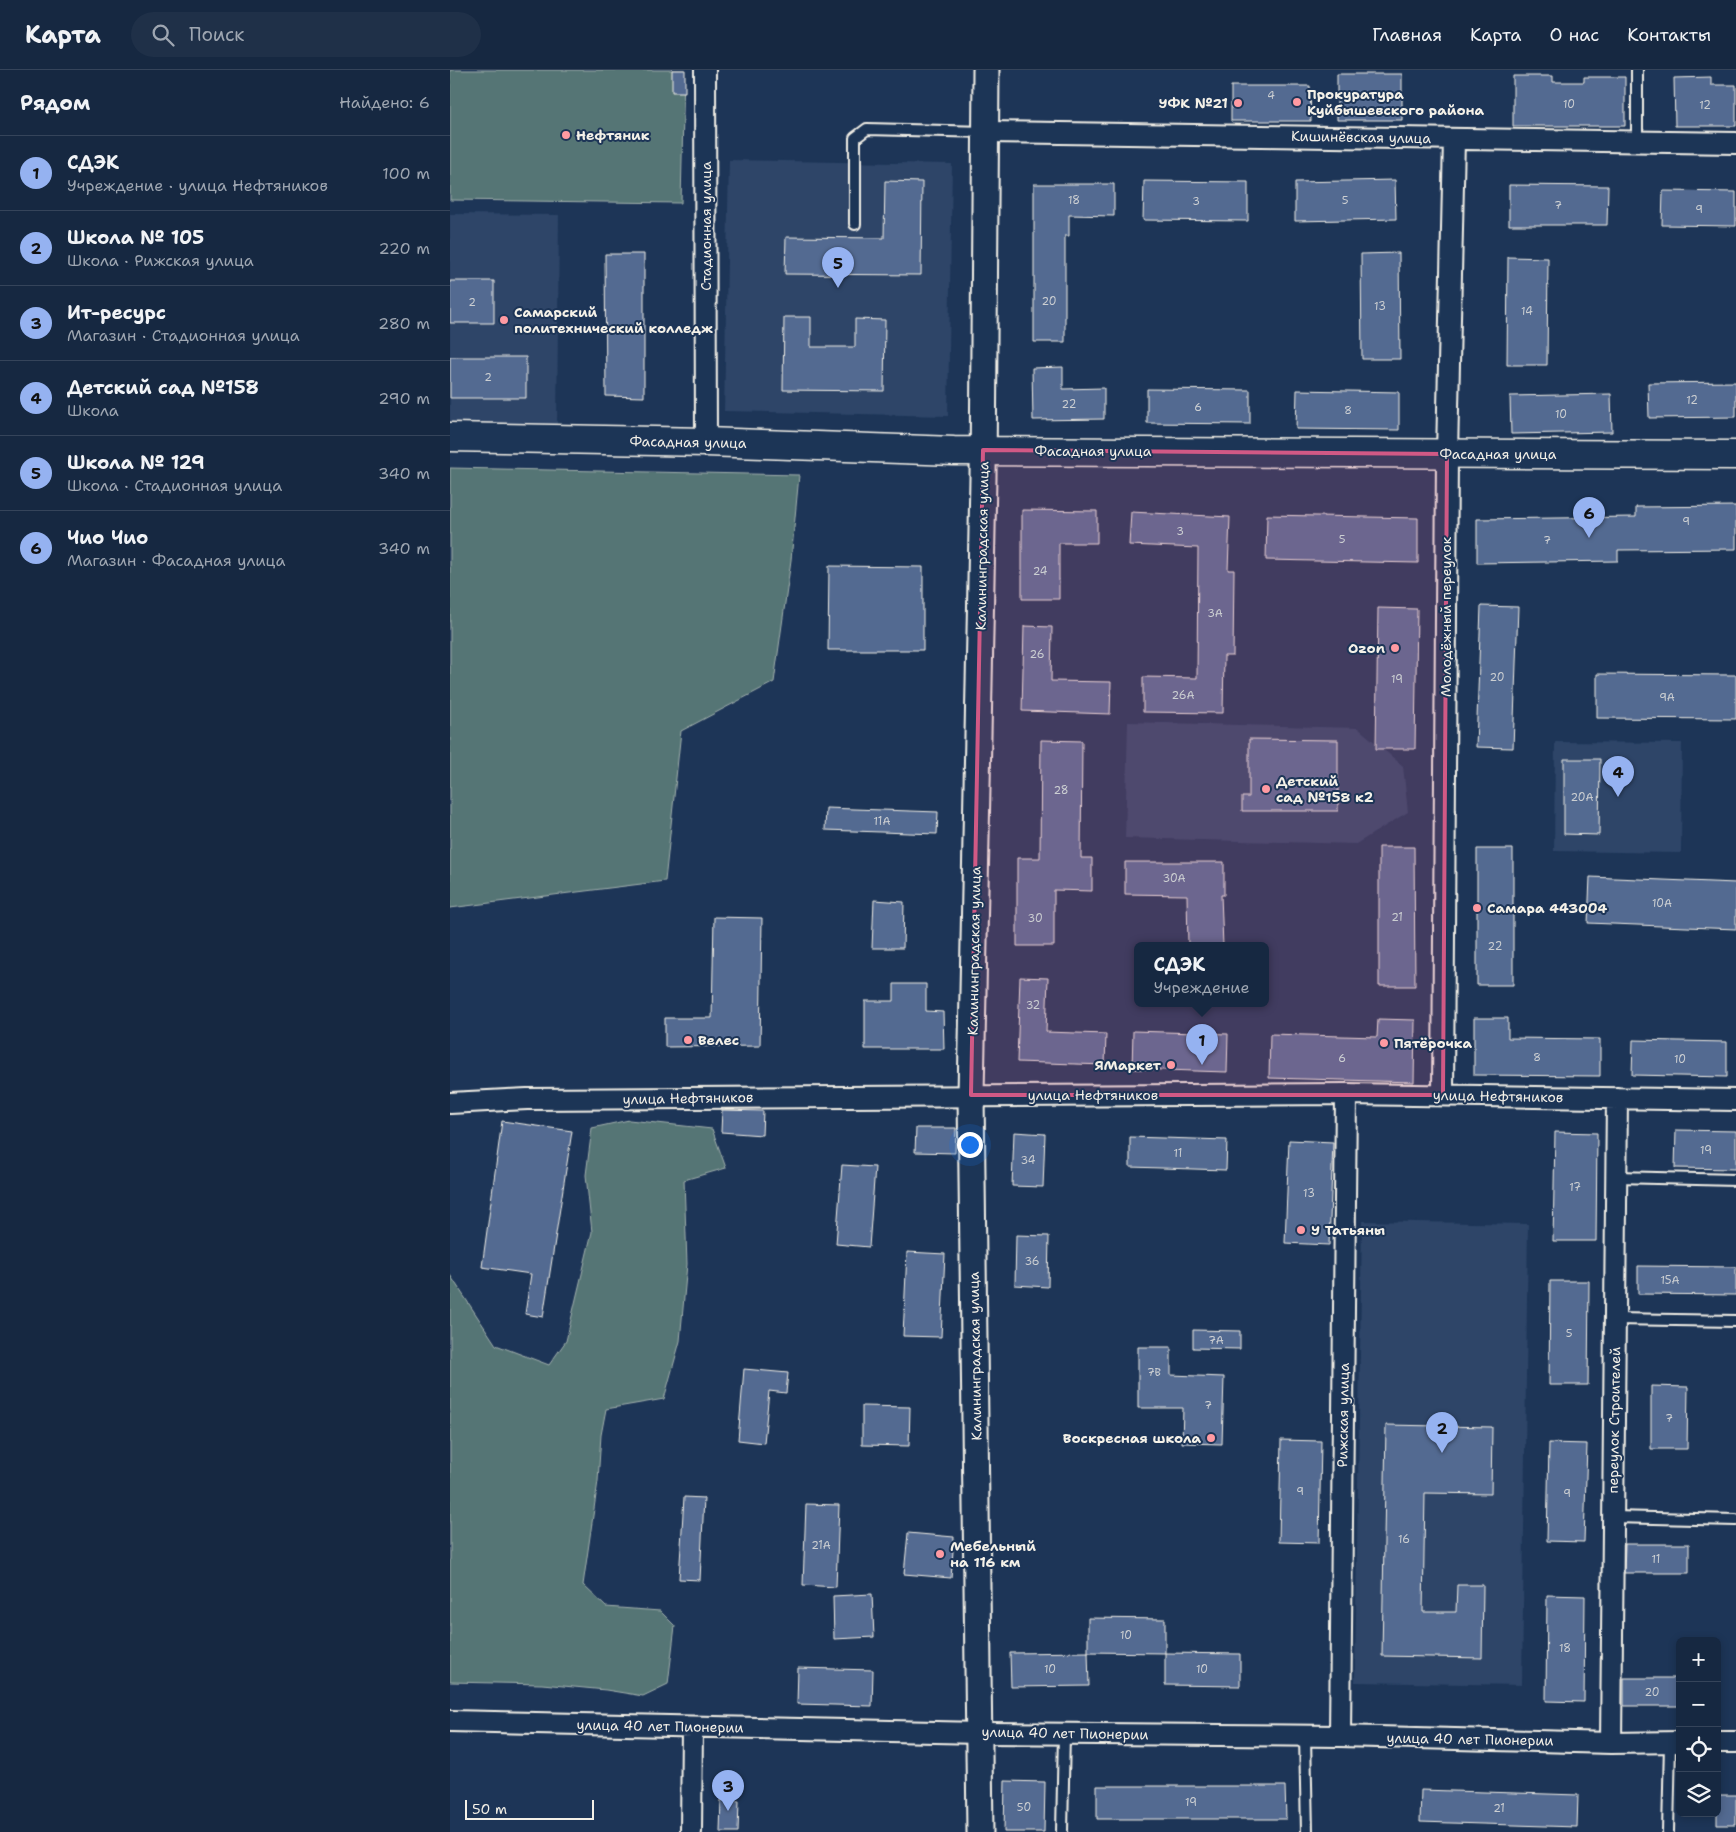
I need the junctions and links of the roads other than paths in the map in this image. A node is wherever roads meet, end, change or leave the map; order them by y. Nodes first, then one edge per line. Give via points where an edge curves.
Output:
1 (706, 70) edge
2 (986, 70) edge
3 (1637, 70) edge
4 (986, 132) junction
5 (1454, 139) junction
6 (1637, 142) junction
7 (1736, 143) edge
8 (855, 224) dead end
9 (450, 437) edge
10 (706, 442) junction
11 (983, 450) junction
12 (1447, 454) junction
13 (1736, 455) edge
14 (1346, 1094) junction
15 (971, 1095) junction
16 (1443, 1095) junction
17 (1617, 1098) junction
18 (1736, 1100) edge
19 (450, 1103) edge
20 (1616, 1177) junction
21 (1736, 1180) edge
22 (1615, 1319) junction
23 (1736, 1321) edge
24 (1613, 1517) junction
25 (1736, 1520) edge
26 (450, 1721) edge
27 (692, 1728) junction
28 (980, 1733) junction
29 (1064, 1733) junction
30 (1305, 1736) junction
31 (1340, 1736) junction
32 (1675, 1742) edge
33 (1721, 1742) edge
34 (1736, 1742) edge
35 (1611, 1743) junction
36 (691, 1832) edge
37 (980, 1832) edge
38 (1062, 1832) edge
39 (1307, 1832) edge
40 (1668, 1832) edge

1 - 10 street, Стадионная улица
2 - 4 street, Калининградская улица
3 - 6 lane
4 - 5 street, Кишинёвская улица
4 - 8 lane via 867,129 855,138
4 - 11 street, Калининградская улица
5 - 6 street, Кишинёвская улица
5 - 12 street, Молодёжный переулок
6 - 7 street, Кишинёвская улица
9 - 10 main road, Фасадная улица
10 - 11 main road, Фасадная улица
11 - 12 main road, Фасадная улица
11 - 15 street, Калининградская улица
12 - 13 main road, Фасадная улица
12 - 16 street, Молодёжный переулок
14 - 15 street, улица Нефтяников
14 - 16 street, улица Нефтяников
14 - 31 street, Рижская улица
15 - 19 street, улица Нефтяников
15 - 28 street, Калининградская улица
16 - 17 street, улица Нефтяников
17 - 18 street, улица Нефтяников
17 - 20 street, переулок Строителей
20 - 21 lane
20 - 22 street, переулок Строителей
22 - 23 lane
22 - 24 street, переулок Строителей
24 - 25 lane
24 - 35 street, переулок Строителей
26 - 27 street, улица 40 лет Пионерии
27 - 28 street, улица 40 лет Пионерии
27 - 36 street
28 - 29 street, улица 40 лет Пионерии
28 - 37 street, Калининградская улица
29 - 30 street, улица 40 лет Пионерии
29 - 38 lane
30 - 31 street, улица 40 лет Пионерии
30 - 39 lane
31 - 35 street, улица 40 лет Пионерии
32 - 35 street, улица 40 лет Пионерии
32 - 40 lane
33 - 34 street

